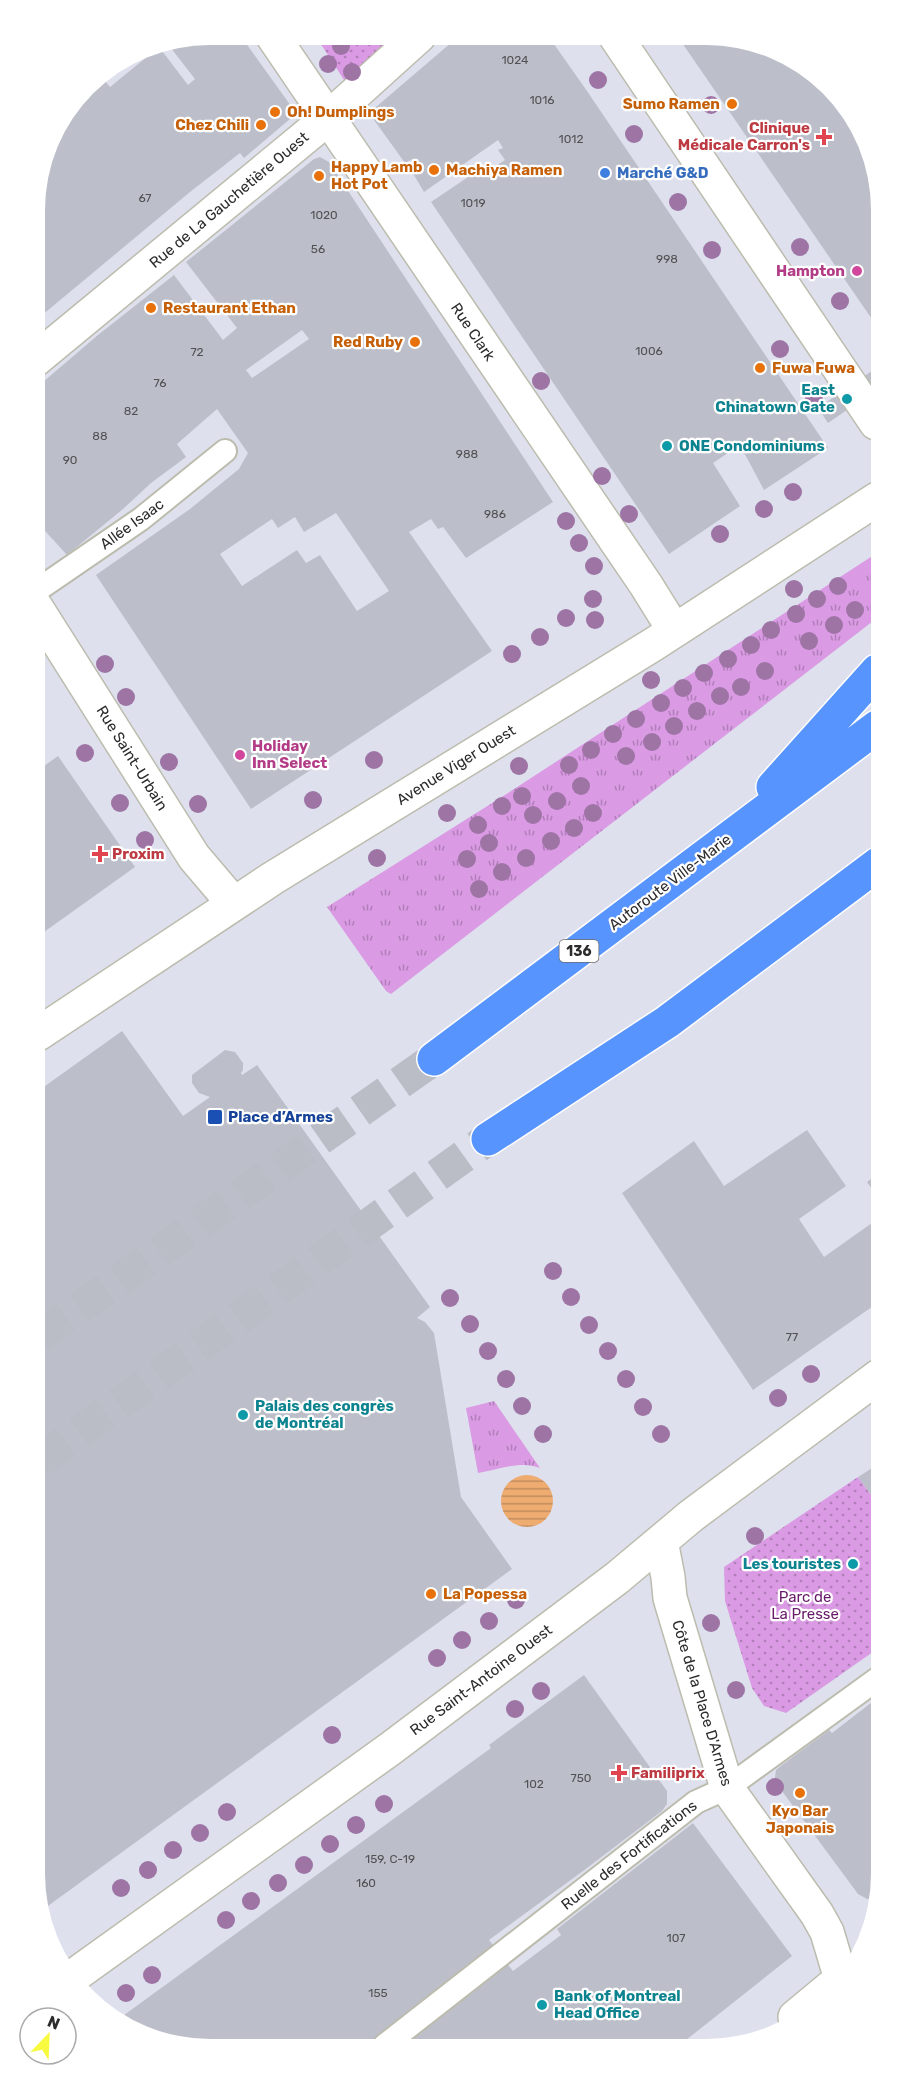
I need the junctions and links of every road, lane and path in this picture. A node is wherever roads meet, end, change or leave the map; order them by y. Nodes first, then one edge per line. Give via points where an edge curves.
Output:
1 (279, 45) edge
2 (409, 45) edge
3 (621, 45) edge
4 (327, 118) junction
5 (45, 352) edge
6 (871, 416) edge
7 (225, 451) dead end
8 (871, 502) edge
9 (45, 585) edge
10 (45, 621) edge
11 (674, 630) junction
12 (871, 678) edge
13 (871, 731) edge
14 (723, 842) junction
15 (871, 869) edge
16 (234, 904) junction
17 (45, 1029) edge
18 (434, 1059) tunnel mouth
19 (488, 1139) tunnel mouth
20 (871, 1382) edge
21 (662, 1541) junction
22 (871, 1684) edge
23 (727, 1788) junction
24 (840, 1969) edge
25 (78, 1973) edge
26 (393, 2039) edge

1 - 4 main road, Rue Clark
2 - 4 main road, Rue de La Gauchetière Ouest
3 - 6 main road
4 - 5 main road, Rue de La Gauchetière Ouest
4 - 11 main road, Rue Clark
7 - 9 lane, Allée Isaac via 141,519
8 - 11 main road, Avenue Viger Ouest
10 - 16 main road, Rue Saint-Urbain via 194,857
11 - 16 main road, Avenue Viger Ouest
12 - 14 highway
13 - 14 highway, Autoroute Ville-Marie / 136
14 - 18 highway, Autoroute Ville-Marie / 136
15 - 19 highway via 668,1022
16 - 17 main road, Avenue Viger Ouest
20 - 21 main road, Rue Saint-Antoine Ouest
21 - 23 main road, Côte de la Place D'Armes via 669,1598
21 - 25 main road, Rue Saint-Antoine Ouest via 390,1749
22 - 23 lane, Ruelle des Fortifications
23 - 24 main road, Côte de la Place D'Armes via 817,1914
23 - 26 lane, Ruelle des Fortifications via 696,1802

